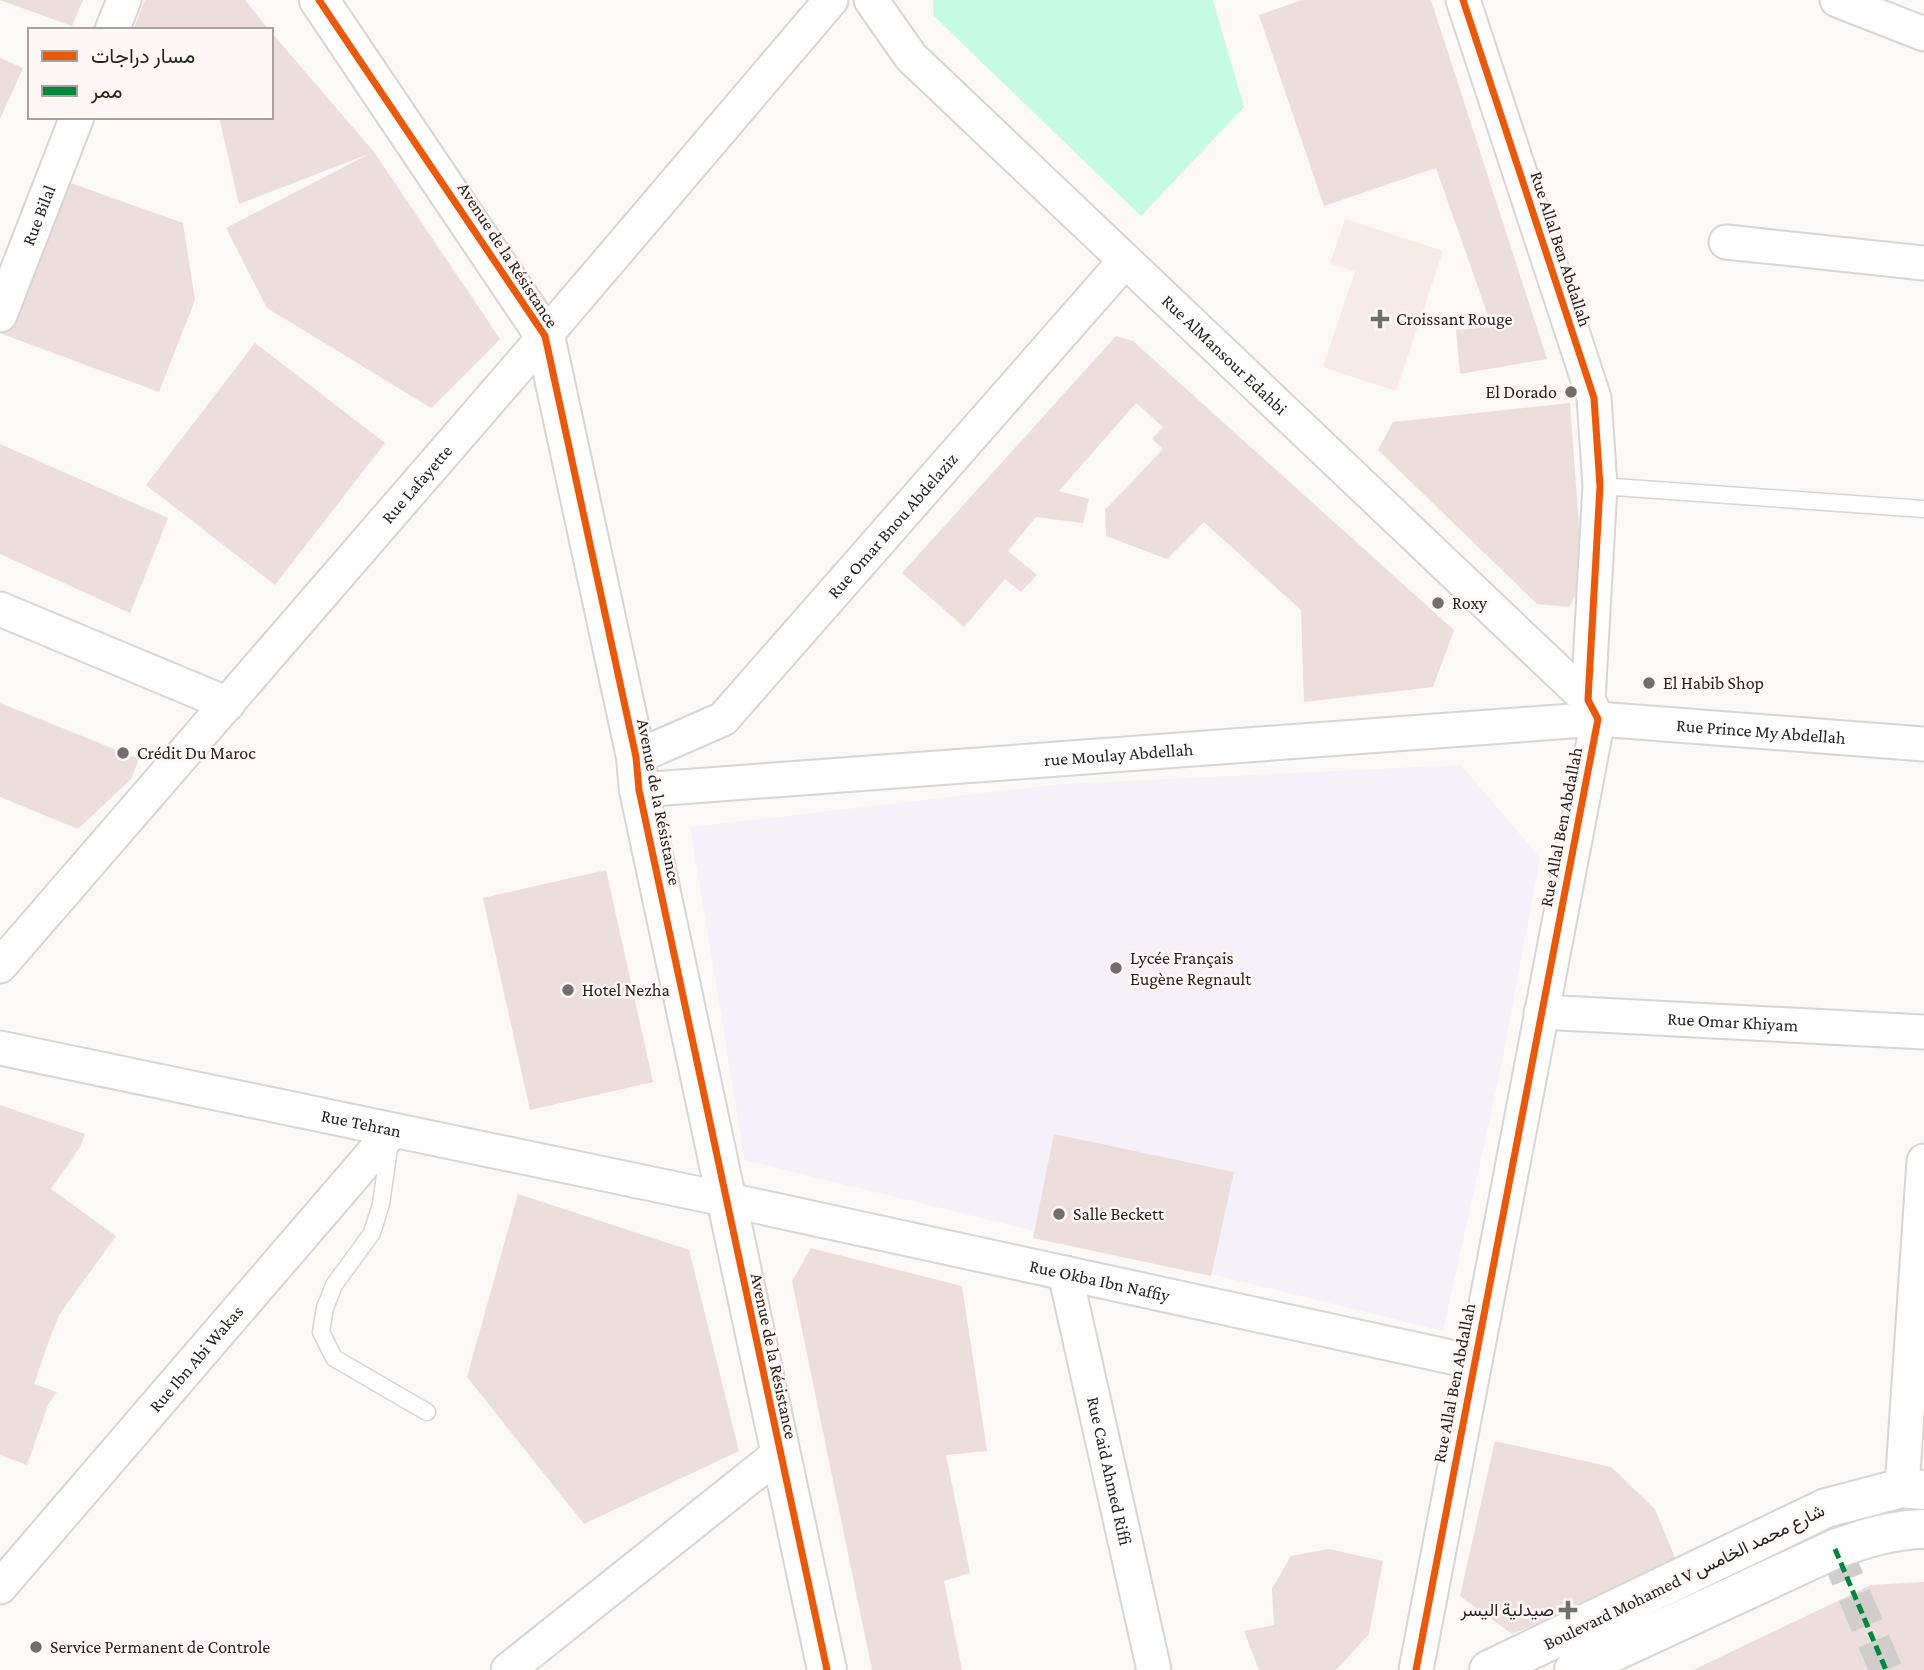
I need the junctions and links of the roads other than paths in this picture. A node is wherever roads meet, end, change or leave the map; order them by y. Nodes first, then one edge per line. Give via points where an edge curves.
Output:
1 (124, 0) edge
2 (318, 0) edge
3 (831, 0) edge
4 (871, 0) edge
5 (1463, 0) edge
6 (1837, 0) edge
7 (113, 28) edge
8 (1924, 34) edge
9 (76, 119) edge
10 (1726, 242) dead end
11 (1124, 262) junction
12 (1924, 263) edge
13 (0, 315) edge
14 (545, 336) junction
15 (1600, 486) junction
16 (1924, 509) edge
17 (0, 609) edge
18 (228, 704) junction
19 (1593, 709) junction
20 (1924, 744) edge
21 (637, 774) junction
22 (0, 966) edge
23 (1541, 1012) junction
24 (1924, 1032) edge
25 (0, 1048) edge
26 (392, 1131) junction
27 (1924, 1161) edge
28 (724, 1199) junction
29 (1065, 1273) junction
30 (1474, 1362) junction
31 (426, 1412) dead end
32 (779, 1454) junction
33 (1913, 1489) edge
34 (1924, 1529) edge
35 (0, 1587) edge
36 (508, 1670) edge
37 (827, 1670) edge
38 (1154, 1670) edge
39 (1416, 1670) edge
40 (1489, 1670) edge
41 (1574, 1670) edge

1 - 7 street
2 - 14 street, Avenue de la Résistance
3 - 14 street, Rue Lafayette
4 - 11 street, Rue AlMansour Edahbi via 911,57
5 - 15 street, Rue Allal Ben Abdallah via 1594,398
6 - 8 street
9 - 13 street, Rue Bilal
10 - 12 street
11 - 19 street, Rue AlMansour Edahbi
11 - 21 street, Rue Omar Bnou Abdelaziz via 723,719
14 - 18 street, Rue Lafayette
14 - 21 street, Avenue de la Résistance
15 - 16 lane
15 - 19 street, Rue Allal Ben Abdallah
17 - 18 street
18 - 22 street, Rue Lafayette
19 - 20 street, Rue Prince My Abdellah
19 - 21 street, rue Moulay Abdellah
19 - 23 street, Rue Allal Ben Abdallah
21 - 28 street, Avenue de la Résistance
23 - 24 street, Rue Omar Khiyam
23 - 30 street, Rue Allal Ben Abdallah
25 - 26 street, Rue Tehran
26 - 28 street, Rue Tehran
26 - 31 lane via 372,1233 334,1285 321,1332 334,1358
26 - 35 street, Rue Ibn Abi Wakas
27 - 33 street
28 - 29 street, Rue Okba Ibn Naffiy
28 - 32 street, Avenue de la Résistance
29 - 30 street, Rue Okba Ibn Naffiy
29 - 38 street, Rue Caid Ahmed Riffi
30 - 39 street, Rue Allal Ben Abdallah
32 - 36 street
32 - 37 street, Avenue de la Résistance
33 - 40 street, Boulevard Mohamed V شارع محمد الخامس via 1804,1517
34 - 41 street, Boulevard Mohamed V شارع محمد الخامس via 1835,1549

